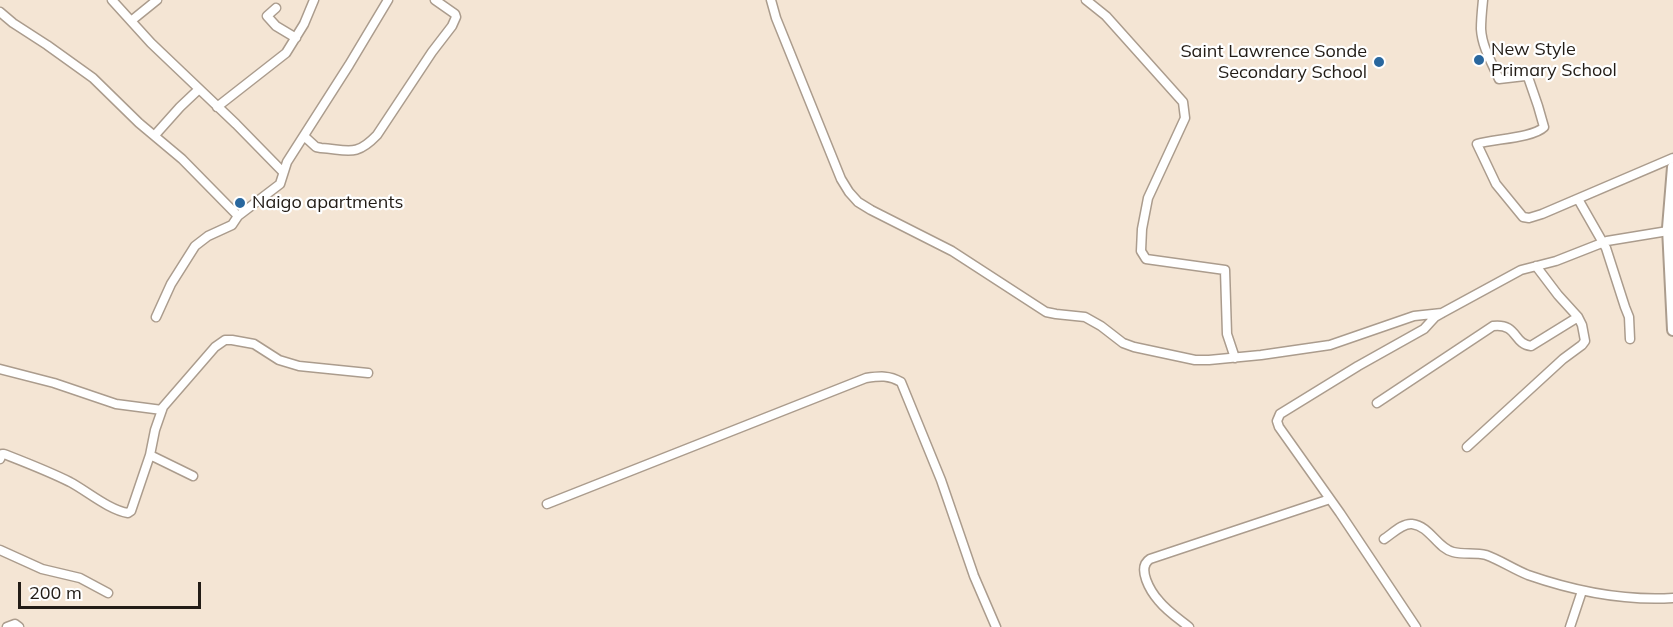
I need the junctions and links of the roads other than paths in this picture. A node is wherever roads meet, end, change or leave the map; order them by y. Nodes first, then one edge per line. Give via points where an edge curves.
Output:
1 (112, 0) edge
2 (158, 0) edge
3 (314, 0) edge
4 (388, 0) edge
5 (435, 0) edge
6 (771, 0) edge
7 (1086, 0) edge
8 (1483, 0) edge
9 (276, 8) dead end
10 (0, 12) edge
11 (131, 21) junction
12 (296, 38) junction
13 (198, 90) junction
14 (217, 107) junction
15 (155, 135) junction
16 (304, 136) junction
17 (1673, 158) edge
18 (1673, 167) edge
19 (283, 172) junction
20 (1578, 199) junction
21 (238, 216) junction
22 (1668, 231) junction
23 (1602, 242) junction
24 (1536, 266) junction
25 (1442, 313) junction
26 (156, 317) dead end
27 (1578, 317) junction
28 (1673, 330) edge
29 (1630, 339) dead end
30 (1235, 358) junction
31 (0, 369) edge
32 (368, 373) dead end
33 (1377, 403) dead end
34 (162, 410) junction
35 (1467, 447) dead end
36 (150, 456) junction
37 (0, 459) edge
38 (194, 476) dead end
39 (1330, 499) junction
40 (547, 504) dead end
41 (1384, 539) dead end
42 (0, 550) edge
43 (1582, 591) junction
44 (108, 593) dead end
45 (1673, 598) edge
46 (7, 627) edge
47 (19, 627) edge
48 (996, 627) edge
49 (1189, 627) edge
50 (1416, 627) edge
51 (1570, 627) edge

1 - 11 street
2 - 11 street
3 - 12 street
4 - 16 street
5 - 16 street via 455,14 455,21 371,142 358,150 321,148
6 - 30 street via 840,179 858,202 966,260 1046,312 1085,317 1134,347 1195,360
7 - 30 street via 1106,16 1183,102 1185,118 1148,198 1141,251 1146,259 1225,270 1227,334
8 - 20 street via 1482,38 1499,79 1528,77 1544,127 1525,135 1477,144 1493,180 1526,218
9 - 12 street via 267,16
10 - 15 street via 93,78
11 - 13 street
12 - 14 street via 279,60
13 - 14 street
13 - 15 street
14 - 19 street
15 - 21 street
16 - 19 street
17 - 20 street
18 - 22 main road
19 - 21 street via 280,184
20 - 23 street
21 - 26 street via 232,225 195,246
22 - 23 street
22 - 28 main road
23 - 24 street
23 - 29 street via 1629,318
24 - 25 street via 1521,270
24 - 27 street
25 - 30 street via 1414,316 1330,345
25 - 39 street via 1424,329 1278,417 1279,427
27 - 33 street via 1531,346 1525,345 1509,328 1493,326
27 - 35 street via 1584,334 1582,345
31 - 34 street via 116,404
32 - 34 street via 299,366 279,360 254,344 225,340
34 - 36 street
36 - 37 street via 131,511 126,513 39,467 4,454
36 - 38 street
39 - 49 street via 1146,561 1145,575 1152,592
39 - 50 street
40 - 48 street via 866,378 891,377 901,382
41 - 43 street via 1405,525 1414,525 1454,552 1483,554 1552,584
42 - 44 street via 42,569 80,578
43 - 45 street
43 - 51 street
46 - 47 street

